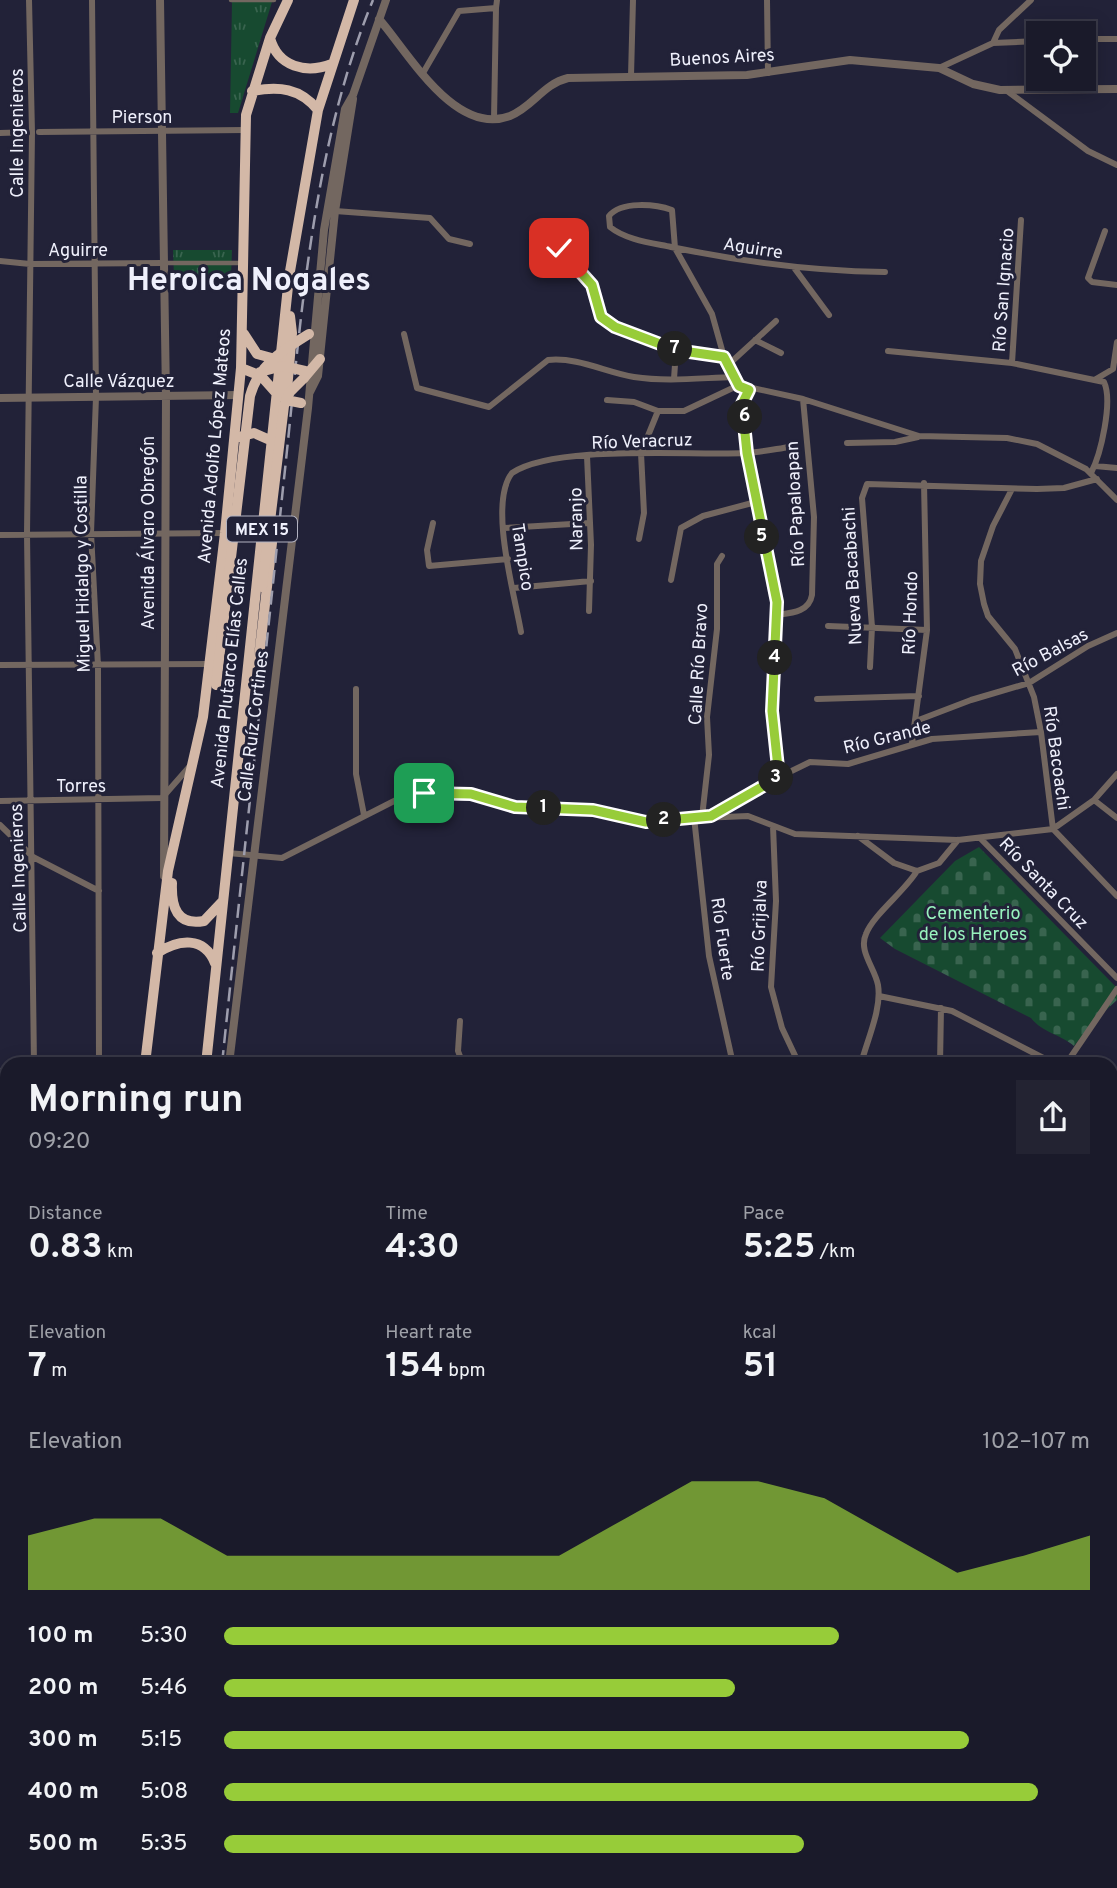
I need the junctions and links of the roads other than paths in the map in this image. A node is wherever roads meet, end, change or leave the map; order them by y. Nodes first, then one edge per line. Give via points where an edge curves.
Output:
1 (29, 0) edge
2 (92, 0) edge
3 (160, 0) edge
4 (231, 0) edge
5 (274, 0) edge
6 (288, 0) edge
7 (354, 0) edge
8 (361, 0) edge
9 (386, 0) edge
10 (633, 0) edge
11 (767, 0) edge
12 (1031, 0) edge
13 (496, 4) edge
14 (379, 19) junction
15 (270, 38) junction
16 (1096, 39) edge
17 (1117, 39) edge
18 (1026, 42) edge
19 (993, 43) junction
20 (332, 64) junction
21 (939, 68) junction
22 (423, 73) junction
23 (768, 73) junction
24 (631, 76) junction
25 (1117, 89) edge
26 (1005, 90) junction
27 (252, 91) junction
28 (353, 96) junction
29 (318, 110) junction
30 (494, 119) junction
31 (245, 130) junction
32 (92, 131) junction
33 (162, 131) junction
34 (35, 132) junction
35 (0, 133) edge
36 (1117, 165) edge
37 (334, 211) junction
38 (1021, 220) dead end
39 (1105, 231) dead end
40 (470, 244) dead end
41 (559, 248) dead end
42 (675, 248) junction
43 (0, 261) edge
44 (163, 263) junction
45 (30, 264) junction
46 (95, 264) junction
47 (241, 264) junction
48 (795, 269) junction
49 (885, 272) dead end
50 (1117, 285) edge
51 (829, 315) dead end
52 (776, 321) dead end
53 (243, 332) junction
54 (311, 332) junction
55 (404, 334) dead end
56 (755, 340) junction
57 (1117, 342) edge
58 (676, 350) junction
59 (888, 351) dead end
60 (781, 353) dead end
61 (724, 357) junction
62 (320, 359) junction
63 (281, 360) junction
64 (1012, 363) junction
65 (728, 365) junction
66 (241, 368) junction
67 (259, 373) junction
68 (306, 374) junction
69 (733, 377) junction
70 (674, 379) junction
71 (1097, 379) junction
72 (739, 386) junction
73 (313, 388) junction
74 (749, 390) junction
75 (239, 395) junction
76 (27, 397) junction
77 (96, 397) junction
78 (166, 397) junction
79 (281, 397) junction
80 (0, 398) edge
81 (803, 399) junction
82 (607, 400) dead end
83 (305, 405) junction
84 (658, 411) junction
85 (919, 436) junction
86 (234, 441) junction
87 (271, 441) junction
88 (847, 443) dead end
89 (790, 447) dead end
90 (642, 453) junction
91 (747, 453) junction
92 (587, 456) junction
93 (1095, 466) junction
94 (1117, 468) edge
95 (1091, 473) junction
96 (1097, 479) junction
97 (924, 484) junction
98 (505, 486) joint
99 (1012, 489) junction
100 (1117, 500) edge
101 (756, 502) junction
102 (433, 523) dead end
103 (589, 523) junction
104 (504, 527) junction
105 (164, 531) junction
106 (91, 533) junction
107 (225, 533) junction
108 (27, 534) junction
109 (0, 535) edge
110 (639, 539) dead end
111 (722, 556) dead end
112 (508, 559) junction
113 (671, 579) dead end
114 (591, 581) junction
115 (514, 587) junction
116 (589, 611) dead end
117 (777, 615) junction
118 (828, 626) dead end
119 (872, 628) junction
120 (927, 630) junction
121 (521, 632) dead end
122 (1117, 633) edge
123 (210, 664) junction
124 (0, 665) edge
125 (30, 665) junction
126 (165, 665) junction
127 (98, 666) junction
128 (247, 666) junction
129 (870, 667) dead end
130 (1029, 683) junction
131 (356, 689) dead end
132 (919, 696) junction
133 (817, 699) dead end
134 (203, 717) junction
135 (916, 722) junction
136 (1041, 732) junction
137 (912, 744) junction
138 (191, 764) junction
139 (1117, 774) edge
140 (779, 777) junction
141 (162, 798) junction
142 (30, 800) junction
143 (99, 800) junction
144 (1094, 800) junction
145 (0, 801) edge
146 (181, 807) junction
147 (364, 815) junction
148 (711, 816) junction
149 (698, 817) junction
150 (1117, 818) edge
151 (0, 825) edge
152 (773, 826) junction
153 (1053, 829) junction
154 (858, 836) junction
155 (980, 838) junction
156 (958, 840) junction
157 (228, 853) junction
158 (253, 857) junction
159 (33, 858) junction
160 (917, 871) junction
161 (99, 891) junction
162 (1117, 896) edge
163 (164, 897) junction
164 (224, 899) junction
165 (158, 953) junction
166 (216, 966) junction
167 (1117, 978) edge
168 (1117, 989) edge
169 (879, 996) junction
170 (941, 1008) junction
171 (460, 1021) dead end
172 (34, 1057) edge
173 (99, 1057) edge
174 (146, 1057) edge
175 (207, 1057) edge
176 (230, 1057) edge
177 (460, 1057) edge
178 (731, 1057) edge
179 (796, 1057) edge
180 (862, 1057) edge
181 (940, 1057) edge
182 (1042, 1057) edge
183 (1071, 1057) edge

1 - 34 street, Calle Ingenieros
2 - 32 street, Miguel Hidalgo y Costilla
3 - 33 street, Avenida Álvaro Obregón
4 - 5 street
6 - 15 highway, Avenida Adolfo López Mateos / MEX 15
7 - 20 highway, Avenida Plutarco Elías Calles / MEX 15
8 - 128 highway via 323,116 302,215 260,657
9 - 14 street, Calle Ruíz Cortines
10 - 24 street
11 - 23 street
12 - 19 street via 999,30
13 - 22 street via 459,11
13 - 30 street
14 - 22 street
14 - 28 street, Calle Ruíz Cortines
15 - 20 highway via 285,62 312,70
15 - 27 highway, Avenida Adolfo López Mateos / MEX 15
16 - 17 street
18 - 19 street
19 - 21 street
20 - 29 highway, Avenida Plutarco Elías Calles / MEX 15
21 - 23 street, Buenos Aires via 850,60
21 - 26 street, Buenos Aires via 985,88
22 - 30 street via 449,102
23 - 24 street, Buenos Aires
24 - 30 street, Buenos Aires via 561,80 512,115
25 - 26 street, Buenos Aires
26 - 36 street via 1088,151
27 - 29 highway via 289,90 301,94
27 - 31 highway, Avenida Adolfo López Mateos / MEX 15
28 - 37 street, Calle Ruíz Cortines
28 - 54 street, Calle Ruíz Cortines via 345,109 331,177
29 - 63 highway, Avenida Plutarco Elías Calles / MEX 15 via 289,277
31 - 33 street, Pierson
31 - 47 highway, Avenida Adolfo López Mateos / MEX 15
32 - 33 street, Pierson
32 - 34 street, Pierson
32 - 46 street, Miguel Hidalgo y Costilla
33 - 44 street, Avenida Álvaro Obregón
34 - 35 street, Pierson
34 - 45 street, Calle Ingenieros
37 - 40 street via 430,218 449,239
37 - 62 street, Calle Ruíz Cortines
38 - 64 street, Río San Ignacio
39 - 50 street via 1088,278
41 - 58 street via 592,285 601,317 615,327
42 - 42 street, Aguirre via 619,234 609,223 612,212 637,206 671,210
42 - 48 street, Aguirre
42 - 61 street via 712,314
43 - 45 street, Aguirre
44 - 46 street, Aguirre
44 - 47 street, Aguirre
44 - 78 street, Avenida Álvaro Obregón
45 - 46 street, Aguirre
45 - 76 street, Calle Ingenieros
46 - 77 street, Miguel Hidalgo y Costilla
47 - 53 highway, Avenida Adolfo López Mateos / MEX 15
48 - 49 street, Aguirre
48 - 51 street
52 - 56 street
53 - 63 highway via 257,354
53 - 66 highway, Avenida Adolfo López Mateos / MEX 15
54 - 67 highway, bridge
54 - 68 street, Calle Ruíz Cortines
55 - 70 street via 417,388 482,407 494,404 548,359 634,377
56 - 60 street
56 - 65 street
57 - 71 street via 1113,369
58 - 61 street
58 - 70 street
59 - 64 street
61 - 65 street
62 - 68 highway
62 - 73 street, Calle Ruíz Cortines
63 - 79 highway, Avenida Plutarco Elías Calles / MEX 15
64 - 71 street
65 - 69 street
66 - 75 highway, Avenida Adolfo López Mateos / MEX 15
66 - 79 highway via 267,380
67 - 68 highway, bridge via 276,367
67 - 134 highway, bridge via 247,411 216,685
68 - 73 highway
68 - 79 highway, bridge
69 - 70 street
69 - 72 street
71 - 93 street via 1104,382 1107,394
72 - 74 street
72 - 84 street via 690,409
73 - 83 street, Calle Ruíz Cortines
74 - 81 street
74 - 91 street via 742,404
75 - 78 street, Calle Vázquez
75 - 86 highway, Avenida Adolfo López Mateos / MEX 15
76 - 77 street, Calle Vázquez
76 - 80 street, Calle Vázquez
76 - 108 street, Calle Ingenieros
77 - 78 street, Calle Vázquez
77 - 106 street, Miguel Hidalgo y Costilla
78 - 105 street, Avenida Álvaro Obregón
79 - 83 highway, bridge
79 - 87 highway, Avenida Plutarco Elías Calles / MEX 15
79 - 128 highway, bridge via 262,587
81 - 85 street
81 - 117 street, Río Papaloapan via 814,526 812,595 808,606
82 - 84 street via 634,402
83 - 158 street, Calle Ruíz Cortines
84 - 90 street
85 - 88 street via 895,443
85 - 95 street via 1037,444
86 - 87 highway via 254,433
86 - 107 highway, Avenida Adolfo López Mateos / MEX 15
87 - 128 highway, Avenida Plutarco Elías Calles / MEX 15
89 - 91 street, Río Veracruz
90 - 91 street, Río Veracruz
90 - 92 street, Río Veracruz
90 - 110 street via 644,513
91 - 101 street
92 - 98 street, Río Veracruz via 524,466 512,473
92 - 103 street, Naranjo
93 - 94 street
93 - 95 street
95 - 96 street
96 - 99 street via 1064,488
96 - 100 street
97 - 99 street
97 - 119 street, Nueva Bacabachi via 867,484 862,498
97 - 120 street, Río Hondo
98 - 104 street, Tampico
99 - 130 street, Río Bacoachi via 986,545 980,584 988,616 1015,649
101 - 113 street via 703,516 681,528
101 - 117 street
102 - 112 street via 429,566
103 - 104 street
103 - 114 street, Naranjo
104 - 112 street, Tampico
105 - 106 street
105 - 107 street
105 - 126 street, Avenida Álvaro Obregón
106 - 108 street
106 - 127 street, Miguel Hidalgo y Costilla
107 - 123 highway, Avenida Adolfo López Mateos / MEX 15
108 - 109 street
108 - 125 street, Calle Ingenieros
111 - 149 street, Calle Río Bravo via 717,564 717,629 707,717 709,755
112 - 115 street, Tampico
114 - 115 street
114 - 116 street, Naranjo
115 - 121 street, Tampico
117 - 140 street via 772,711
118 - 119 street
119 - 120 street
119 - 129 street, Nueva Bacabachi
120 - 132 street, Río Hondo
122 - 130 street, Río Balsas
123 - 126 street
123 - 134 highway, Avenida Adolfo López Mateos / MEX 15
124 - 125 street
125 - 127 street
125 - 142 street, Calle Ingenieros
126 - 127 street
126 - 141 street, Avenida Álvaro Obregón
127 - 143 street, Miguel Hidalgo y Costilla
128 - 157 highway, Avenida Plutarco Elías Calles / MEX 15
130 - 135 street, Río Balsas
130 - 136 street, Río Bacoachi
131 - 147 street via 356,774
132 - 133 street
132 - 135 street, Río Hondo
134 - 138 highway, Avenida Adolfo López Mateos / MEX 15
135 - 137 street, Río Hondo
136 - 137 street, Río Grande via 949,737
136 - 153 street, Río Bacoachi
137 - 140 street, Río Grande via 848,764 810,762
138 - 141 street
138 - 146 highway, Avenida Adolfo López Mateos / MEX 15
139 - 144 street
140 - 148 street, Río Grande
141 - 143 street, Torres
141 - 163 street, Avenida Álvaro Obregón
142 - 143 street, Torres
142 - 145 street, Torres
142 - 159 street, Calle Ingenieros
143 - 161 street, Miguel Hidalgo y Costilla
144 - 150 street
144 - 153 street
146 - 163 highway, Avenida Adolfo López Mateos / MEX 15
146 - 164 highway via 172,876 175,910 186,922 205,921
147 - 149 street via 400,798 450,791 515,807 593,810 631,821
147 - 158 street via 282,858
148 - 149 street
148 - 152 street via 748,816
149 - 178 street, Río Fuerte via 709,956
151 - 159 street
152 - 154 street via 795,834
152 - 179 street, Río Grijalva via 776,901 771,986
153 - 155 street
153 - 162 street, Río Bacoachi
154 - 156 street
154 - 160 street via 882,855
155 - 156 street
155 - 167 street, Río Santa Cruz
156 - 160 street via 939,863
157 - 158 street
157 - 164 highway, Avenida Plutarco Elías Calles / MEX 15
158 - 176 street, Calle Ruíz Cortines
159 - 161 street
159 - 172 street, Calle Ingenieros
160 - 169 street via 865,934 864,950
161 - 173 street, Miguel Hidalgo y Costilla
163 - 165 highway, Avenida Álvaro Obregón / MEX 15
164 - 166 highway, Avenida Plutarco Elías Calles / MEX 15
165 - 166 highway via 179,942 195,943 211,954
165 - 174 highway, Avenida Álvaro Obregón / MEX 15
166 - 175 highway, Avenida Plutarco Elías Calles / MEX 15
168 - 183 street
169 - 170 street
169 - 180 street
170 - 181 street
170 - 182 street
171 - 177 street

